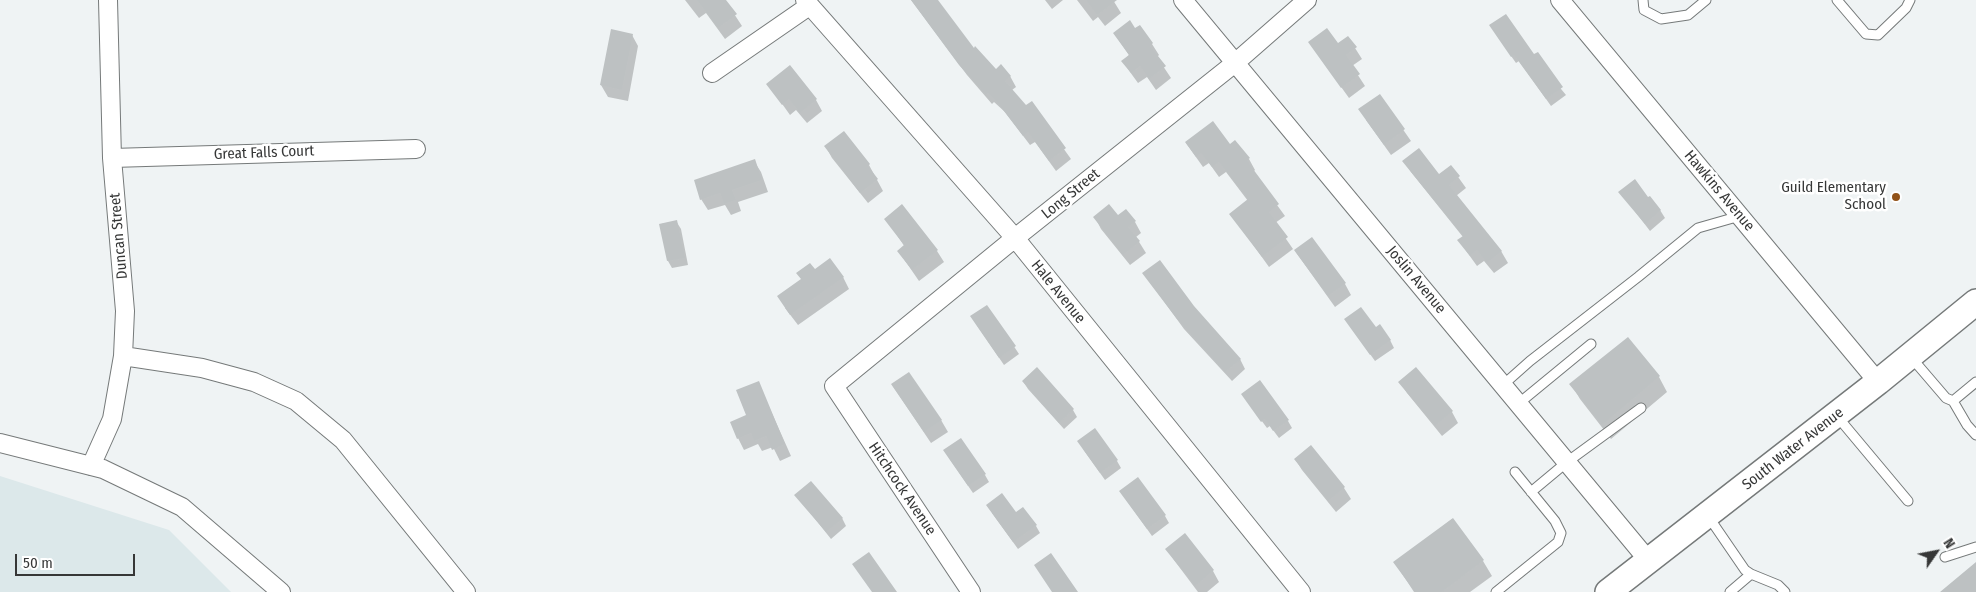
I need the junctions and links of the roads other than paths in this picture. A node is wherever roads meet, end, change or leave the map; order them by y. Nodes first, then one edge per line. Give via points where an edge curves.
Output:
1 (108, 0) edge
2 (1183, 0) edge
3 (1307, 0) edge
4 (1560, 0) edge
5 (1643, 0) edge
6 (1706, 0) edge
7 (1837, 0) edge
8 (1910, 0) edge
9 (807, 3) edge
10 (1235, 63) junction
11 (712, 74) dead end
12 (416, 149) dead end
13 (112, 158) junction
14 (1740, 216) junction
15 (1015, 238) junction
16 (1976, 302) edge
17 (1591, 344) dead end
18 (123, 356) junction
19 (1910, 356) junction
20 (1878, 382) junction
21 (1976, 382) edge
22 (1503, 385) junction
23 (834, 386) joint
24 (1953, 401) junction
25 (1518, 404) junction
26 (1641, 408) dead end
27 (1836, 415) junction
28 (1976, 436) edge
29 (0, 443) edge
30 (1567, 462) junction
31 (91, 466) junction
32 (1515, 472) dead end
33 (1531, 492) junction
34 (1908, 502) dead end
35 (1708, 515) junction
36 (1976, 547) edge
37 (1945, 557) dead end
38 (1648, 560) junction
39 (1751, 574) junction
40 (281, 592) edge
41 (466, 592) edge
42 (971, 592) edge
43 (1301, 592) edge
44 (1496, 592) edge
45 (1608, 592) edge
46 (1730, 592) edge
47 (1785, 592) edge

1 - 13 street, Duncan Street
2 - 10 street, Joslin Avenue
3 - 10 street, Long Street
4 - 14 street, Hawkins Avenue
5 - 6 lane via 1644,10 1661,19 1688,15
7 - 8 lane via 1866,34 1878,35
9 - 11 street
9 - 15 street, Hale Avenue
10 - 15 street, Long Street
10 - 22 street, Joslin Avenue
12 - 13 street, Great Falls Court
13 - 18 street, Duncan Street via 125,311
14 - 20 street, Hawkins Avenue
14 - 22 lane via 1698,228
15 - 23 street, Long Street
15 - 43 street, Hale Avenue
16 - 19 main road, South Water Avenue
17 - 25 lane
18 - 31 street, Duncan Street via 112,419
18 - 41 street via 202,368 254,382 296,401 343,440
19 - 20 main road, South Water Avenue
19 - 24 lane via 1946,398
20 - 27 main road, South Water Avenue
21 - 24 lane
22 - 25 street, Joslin Avenue
23 - 42 street, Hitchcock Avenue
24 - 28 lane
25 - 30 street, Joslin Avenue
26 - 30 lane
27 - 34 lane
27 - 35 main road, South Water Avenue
29 - 31 street
30 - 33 lane
30 - 38 street, Joslin Avenue
31 - 40 street via 182,507
32 - 33 lane
33 - 44 lane via 1555,521 1561,533 1558,542
35 - 38 main road, South Water Avenue
35 - 39 lane
36 - 37 lane
38 - 45 main road, South Water Avenue
39 - 46 lane
39 - 47 lane via 1778,585

